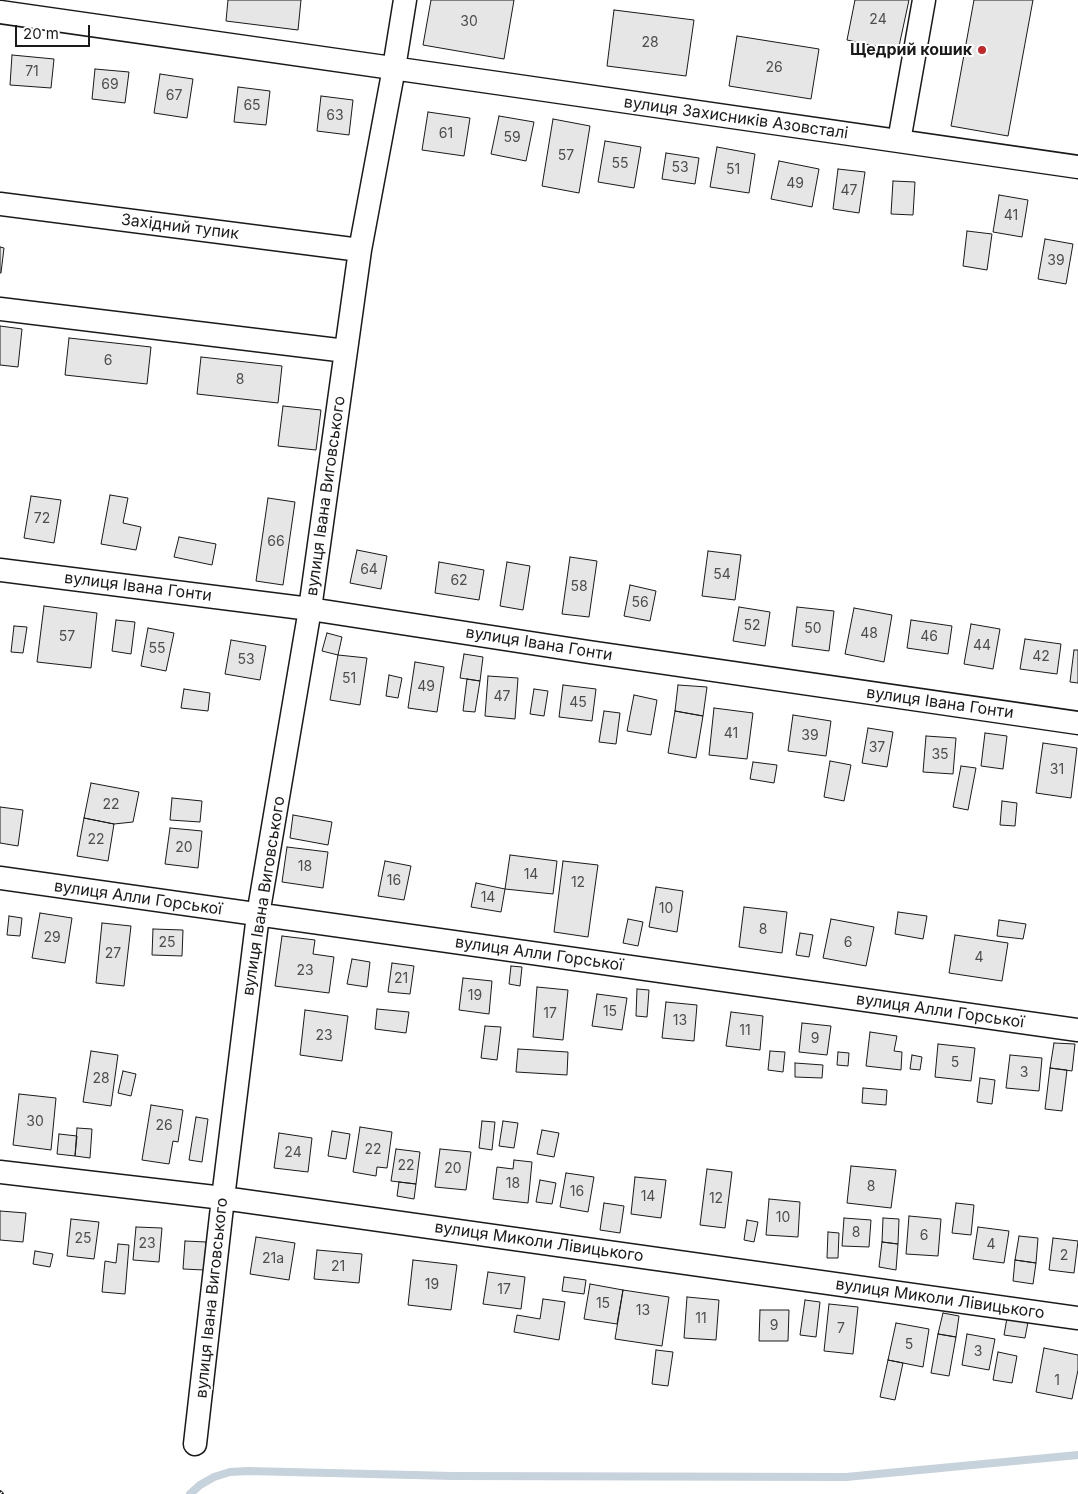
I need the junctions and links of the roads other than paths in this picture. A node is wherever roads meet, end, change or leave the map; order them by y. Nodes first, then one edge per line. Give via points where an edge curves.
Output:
1 (405, 0) edge
2 (924, 0) edge
3 (0, 12) edge
4 (394, 68) junction
5 (899, 141) junction
6 (1078, 167) edge
7 (0, 204) edge
8 (360, 250) junction
9 (0, 309) edge
10 (346, 351) junction
11 (0, 570) edge
12 (310, 609) junction
13 (1078, 723) edge
14 (0, 878) edge
15 (258, 915) junction
16 (1078, 1030) edge
17 (0, 1172) edge
18 (223, 1198) junction
19 (1078, 1318) edge
20 (195, 1444) dead end

1 - 4 street
2 - 5 street
3 - 4 street, вулиця Захисників Азовсталі
4 - 5 street, вулиця Захисників Азовсталі
4 - 8 street, вулиця Івана Виговського
5 - 6 street, вулиця Захисників Азовсталі
7 - 8 street, Західний тупик
8 - 10 street, вулиця Івана Виговського
9 - 10 street
10 - 12 street, вулиця Івана Виговського
11 - 12 street, вулиця Івана Гонти
12 - 13 street, вулиця Івана Гонти
12 - 15 street, вулиця Івана Виговського
14 - 15 street, вулиця Алли Горської
15 - 16 street, вулиця Алли Горської
15 - 18 street, вулиця Івана Виговського
17 - 18 street, вулиця Миколи Лівицького
18 - 19 street, вулиця Миколи Лівицького
18 - 20 street, вулиця Івана Виговського

